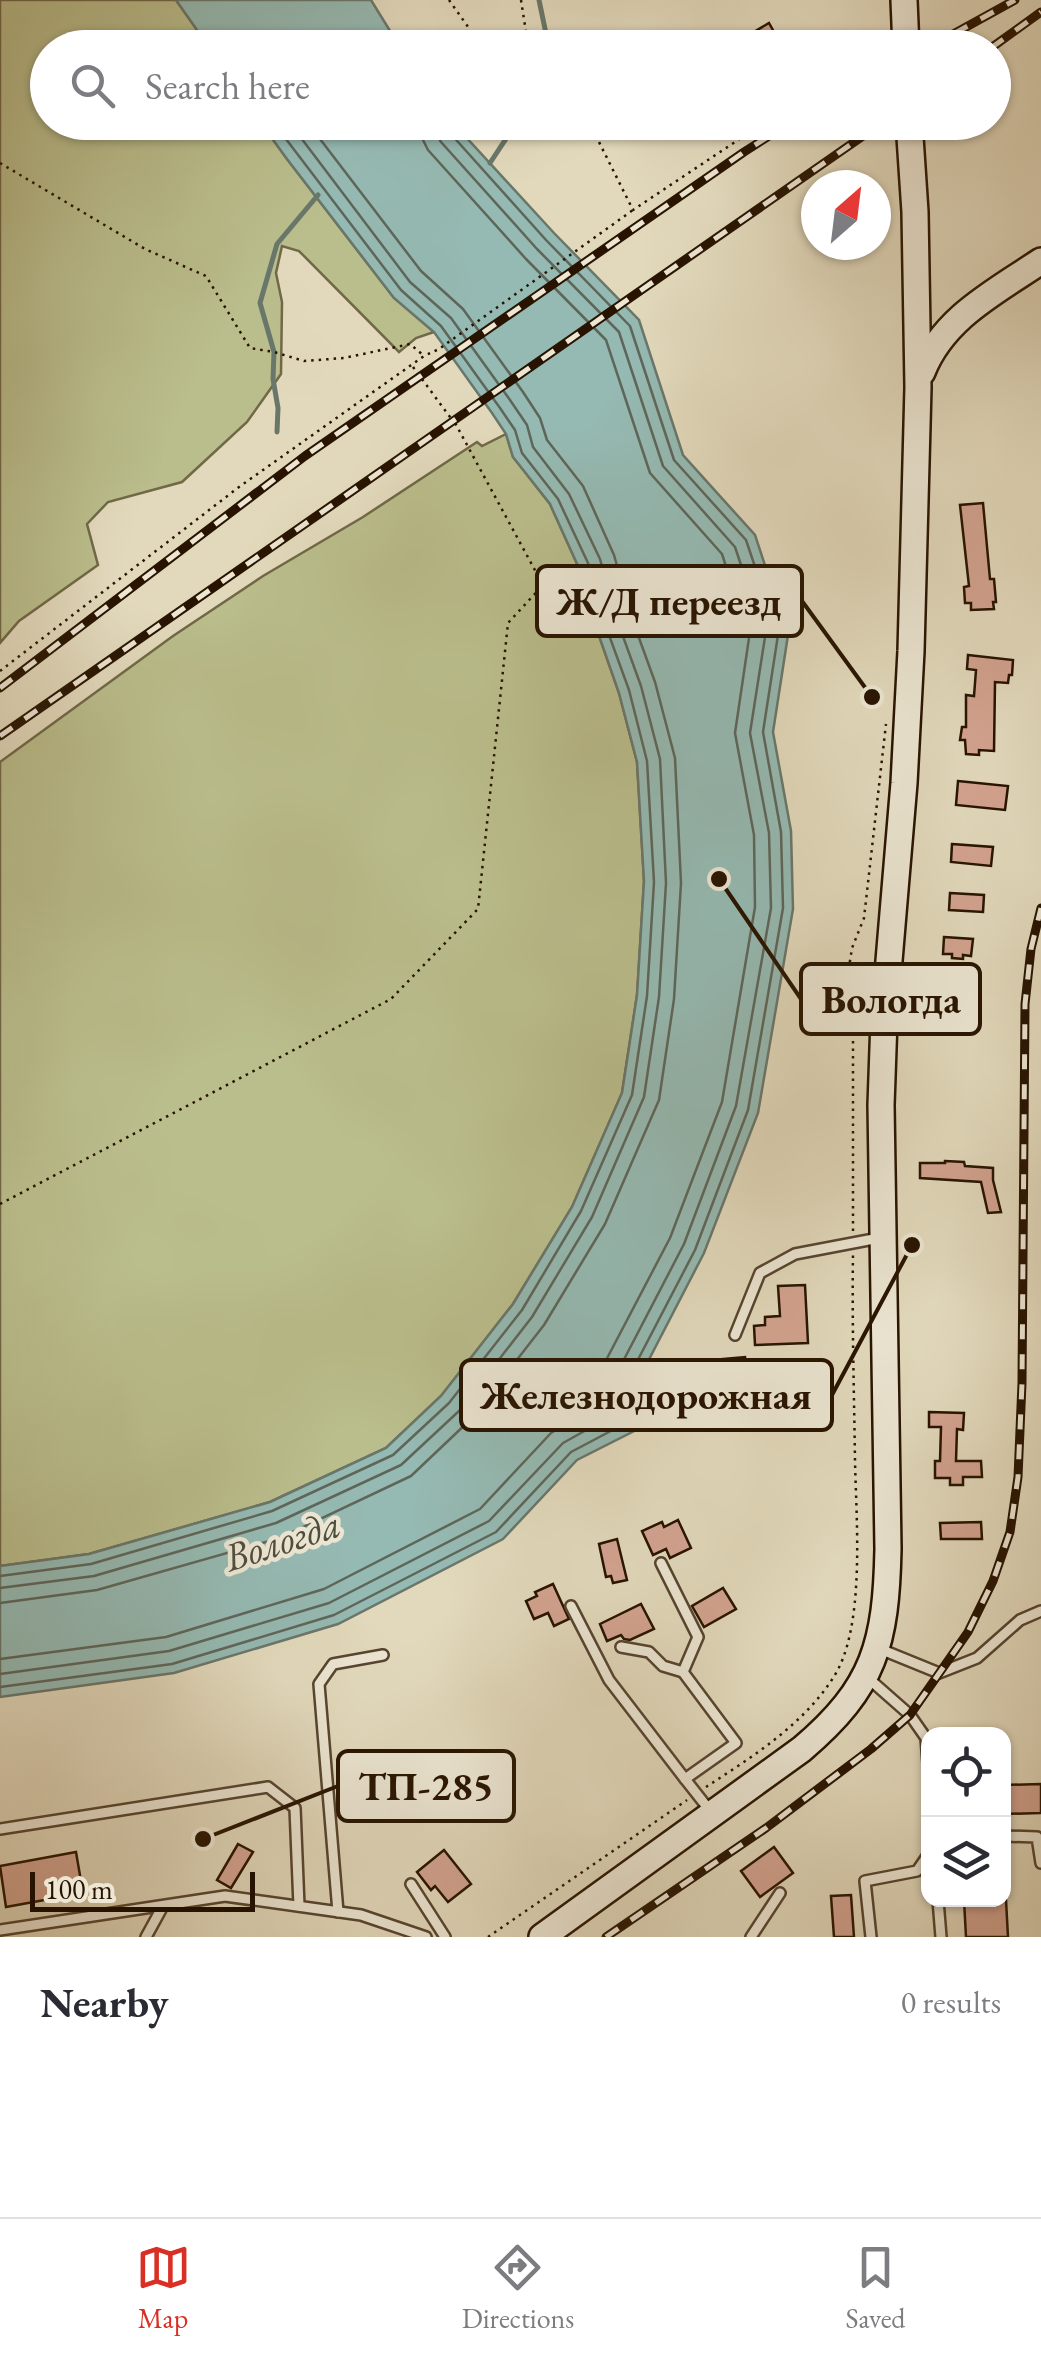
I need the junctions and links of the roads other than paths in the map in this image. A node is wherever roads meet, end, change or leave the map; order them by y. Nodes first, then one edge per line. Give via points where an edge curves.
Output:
1 (904, 0) edge
2 (905, 30) edge
3 (910, 140) edge
4 (1041, 260) edge
5 (916, 296) junction
6 (972, 308) junction
7 (918, 387) junction
8 (882, 1238) junction
9 (735, 1336) dead end
10 (661, 1563) dead end
11 (571, 1606) dead end
12 (1041, 1611) edge
13 (621, 1647) dead end
14 (877, 1648) junction
15 (383, 1655) dead end
16 (684, 1672) junction
17 (866, 1676) junction
18 (921, 1730) edge
19 (685, 1779) junction
20 (705, 1804) junction
21 (0, 1830) edge
22 (1011, 1836) edge
23 (1041, 1863) edge
24 (921, 1864) edge
25 (411, 1884) dead end
26 (780, 1893) dead end
27 (162, 1906) junction
28 (299, 1906) junction
29 (939, 1907) edge
30 (338, 1912) junction
31 (0, 1930) edge
32 (12, 1933) edge
33 (146, 1937) edge
34 (426, 1937) edge
35 (445, 1937) edge
36 (542, 1937) edge
37 (751, 1937) edge
38 (870, 1937) edge
39 (941, 1937) edge

1 - 2 main road
3 - 5 main road
4 - 6 main road
5 - 6 main road via 945,311
5 - 7 main road
6 - 7 main road via 936,343
7 - 8 main road via 908,709 884,1020
8 - 9 lane via 795,1254 760,1273
8 - 14 main road via 888,1549
10 - 16 lane via 698,1637
11 - 19 lane via 609,1680
12 - 14 lane via 1020,1620 977,1658 939,1674
13 - 16 lane via 649,1652 663,1666
14 - 17 main road
15 - 30 lane via 333,1664 319,1684
16 - 19 lane via 736,1743
17 - 18 lane
17 - 20 main road via 823,1731
19 - 20 lane
20 - 36 main road
21 - 28 lane via 268,1787 295,1808
22 - 23 lane via 1037,1837
24 - 38 lane via 865,1881
25 - 35 lane
26 - 37 lane
27 - 28 lane via 224,1896
27 - 32 lane
27 - 33 lane
28 - 30 lane
29 - 39 lane
30 - 34 lane
31 - 32 lane

